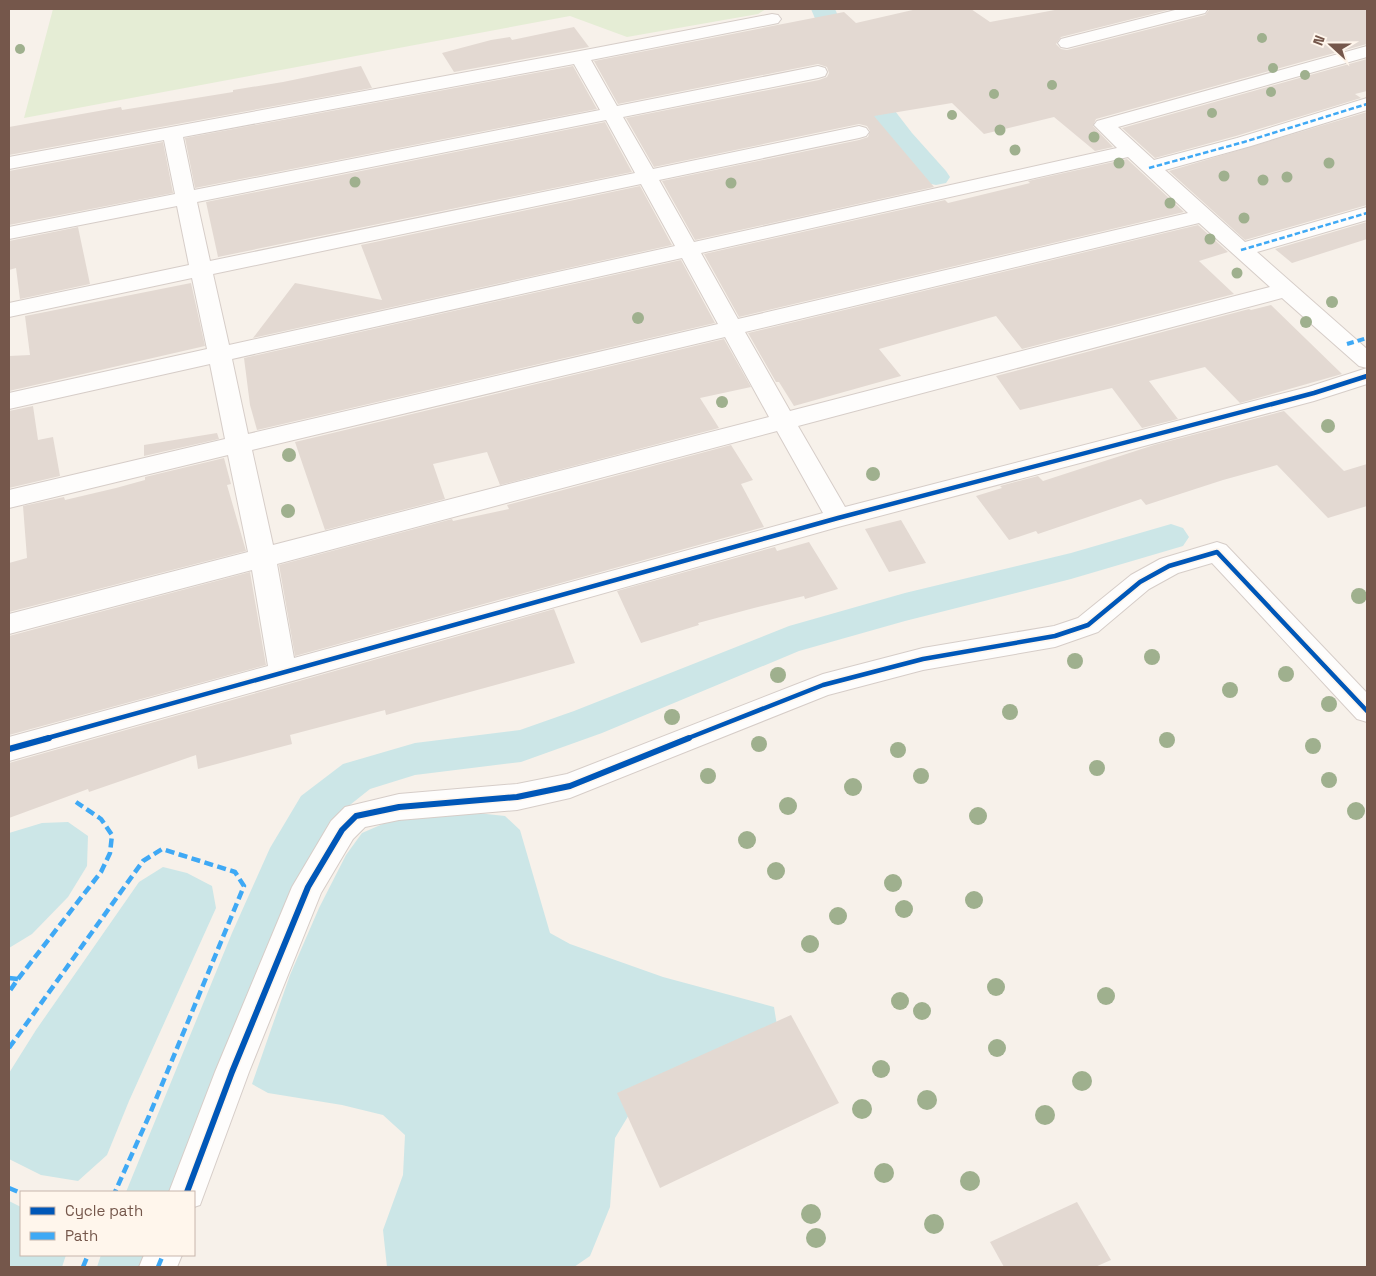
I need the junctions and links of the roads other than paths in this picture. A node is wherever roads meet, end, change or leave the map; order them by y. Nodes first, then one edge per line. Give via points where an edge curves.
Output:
1 (1199, 9) edge
2 (772, 19) dead end
3 (1067, 44) dead end
4 (1367, 51) edge
5 (580, 57) junction
6 (818, 72) dead end
7 (1367, 104) edge
8 (612, 114) junction
9 (859, 132) dead end
10 (172, 133) junction
11 (1130, 151) junction
12 (9, 163) edge
13 (1149, 168) junction
14 (647, 176) junction
15 (184, 198) junction
16 (1367, 213) edge
17 (1203, 216) junction
18 (9, 233) edge
19 (688, 250) junction
20 (1241, 250) junction
21 (200, 270) junction
22 (1286, 290) junction
23 (9, 310) edge
24 (732, 328) junction
25 (1357, 341) edge
26 (218, 354) junction
27 (1367, 361) edge
28 (1367, 376) edge
29 (9, 401) edge
30 (785, 422) junction
31 (238, 445) junction
32 (9, 499) edge
33 (838, 518) junction
34 (262, 558) junction
35 (9, 624) edge
36 (283, 674) junction
37 (1367, 711) edge
38 (9, 749) edge
39 (187, 1191) edge

1 - 3 street
2 - 5 street
4 - 11 street via 1104,126
5 - 8 street
5 - 10 street
6 - 8 street
7 - 13 street
8 - 14 street
8 - 15 street
9 - 14 street
10 - 12 street
10 - 15 street
11 - 13 street
11 - 19 street
13 - 17 street
14 - 19 street
14 - 21 street
15 - 18 street
15 - 21 street
16 - 20 street
17 - 20 street
17 - 24 street
19 - 24 street
19 - 26 street
20 - 22 street
21 - 23 street
21 - 26 street
22 - 25 street
22 - 30 street
24 - 30 street
24 - 31 street
25 - 27 street
26 - 29 street
26 - 31 street
28 - 33 street via 1314,393
30 - 33 street
30 - 34 street
31 - 32 street
31 - 34 street
33 - 36 street
34 - 35 street
34 - 36 street
36 - 38 street
37 - 39 street via 1217,552 1169,566 1140,582 1088,625 1055,636 923,659 823,685 570,786 517,796 399,807 356,816 342,830 308,886

